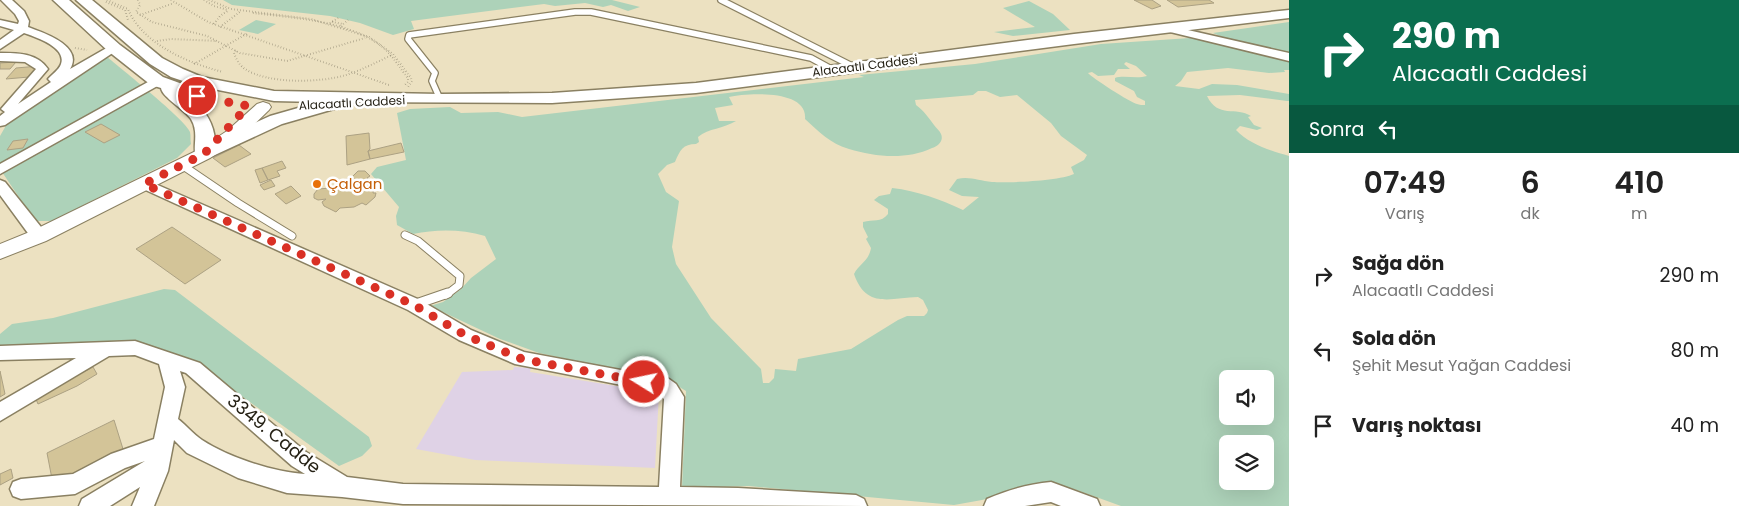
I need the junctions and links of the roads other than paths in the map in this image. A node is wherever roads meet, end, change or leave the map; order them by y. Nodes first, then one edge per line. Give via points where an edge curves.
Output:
1 (6, 0) edge
2 (60, 0) edge
3 (83, 0) edge
4 (722, 0) edge
5 (1289, 14) edge
6 (0, 23) edge
7 (22, 28) junction
8 (1166, 28) junction
9 (0, 46) edge
10 (112, 50) junction
11 (0, 57) edge
12 (1289, 57) edge
13 (854, 68) junction
14 (833, 70) junction
15 (157, 81) junction
16 (261, 97) junction
17 (34, 98) junction
18 (440, 99) junction
19 (331, 104) junction
20 (6, 109) dead end
21 (0, 122) edge
22 (204, 154) junction
23 (182, 165) junction
24 (0, 170) edge
25 (144, 184) junction
26 (3, 193) edge
27 (405, 235) dead end
28 (38, 236) junction
29 (292, 236) dead end
30 (0, 252) edge
31 (414, 305) junction
32 (105, 349) junction
33 (0, 353) edge
34 (167, 359) junction
35 (0, 412) edge
36 (167, 421) junction
37 (160, 454) junction
38 (343, 487) junction
39 (21, 489) dead end
40 (669, 498) junction
41 (739, 502) edge
42 (90, 506) edge
43 (143, 506) edge
44 (856, 506) edge
45 (995, 506) edge
46 (1089, 506) edge

1 - 7 street via 20,13 24,21
2 - 10 main road
3 - 16 main road via 145,53 169,69 198,81
4 - 13 lane
5 - 8 main road, Alacaatlı Caddesi
6 - 7 street
7 - 9 street
7 - 17 street via 62,46 68,57 64,71
8 - 12 street
8 - 13 main road, Alacaatlı Caddesi
10 - 15 main road
10 - 17 street
11 - 20 street via 26,58 42,69
13 - 14 main road, Alacaatlı Caddesi
14 - 18 main road, Alacaatlı Caddesi via 696,88 552,98
14 - 18 lane via 811,58 605,15 575,12 410,35 408,39 436,73 432,81
15 - 16 main road via 197,96
15 - 22 main road via 199,116 207,135
15 - 24 street
16 - 18 main road, Alacaatlı Caddesi
16 - 19 main road, Alacaatlı Caddesi
16 - 22 street via 233,135
17 - 21 street
18 - 19 main road, Alacaatlı Caddesi
19 - 22 main road via 276,120
22 - 23 street
23 - 25 street
23 - 29 lane
25 - 28 street
25 - 31 street
26 - 28 street
27 - 31 lane via 418,241 460,276 459,285 454,290 441,298
28 - 30 street
31 - 40 street via 465,335 522,359 662,385 669,390 674,397
32 - 33 street, 3349. Cadde
32 - 34 street, 3349. Cadde via 135,348
32 - 35 street
34 - 36 street via 175,387
34 - 38 street, 3349. Cadde via 193,368 299,459
36 - 37 street
36 - 38 street via 194,446 246,471 287,483
37 - 39 street via 118,462 75,484
37 - 42 street
37 - 43 street
38 - 40 street, 3349. Cadde via 403,494
40 - 41 street, 3349. Cadde
41 - 44 street, 3349. Cadde
45 - 46 street via 1030,494 1051,492

